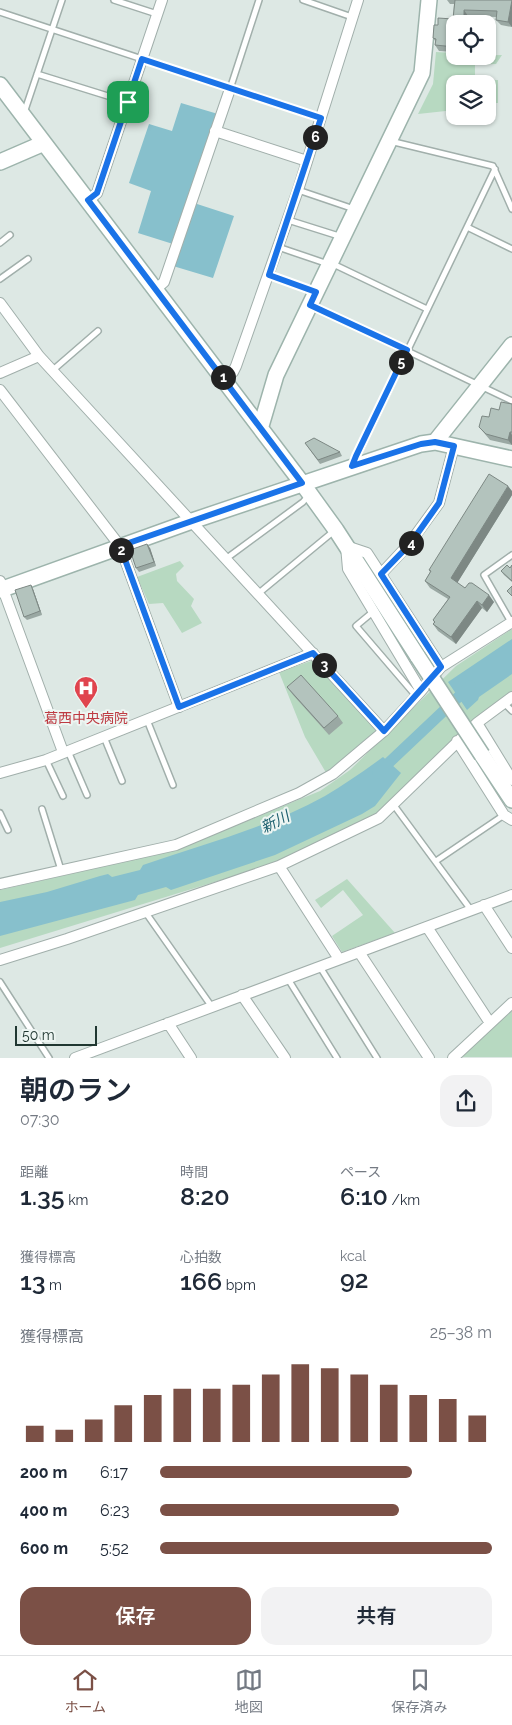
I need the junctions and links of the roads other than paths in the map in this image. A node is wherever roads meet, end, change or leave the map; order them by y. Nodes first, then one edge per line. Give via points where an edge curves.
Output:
1 (62, 0) edge
2 (114, 0) edge
3 (162, 0) edge
4 (259, 0) edge
5 (303, 0) edge
6 (358, 0) edge
7 (429, 0) edge
8 (0, 12) edge
9 (157, 14) junction
10 (353, 17) junction
11 (52, 29) junction
12 (142, 59) junction
13 (37, 74) junction
14 (0, 85) edge
15 (230, 89) junction
16 (128, 102) junction
17 (23, 116) junction
18 (321, 118) junction
19 (215, 131) junction
20 (390, 141) junction
21 (44, 143) junction
22 (307, 161) junction
23 (0, 162) edge
24 (495, 169) junction
25 (298, 190) junction
26 (88, 200) junction
27 (356, 209) junction
28 (512, 209) edge
29 (288, 220) junction
30 (467, 228) junction
31 (10, 234) dead end
32 (343, 237) junction
33 (0, 243) edge
34 (278, 247) junction
35 (512, 249) edge
36 (28, 259) dead end
37 (330, 263) junction
38 (269, 275) junction
39 (0, 279) edge
40 (156, 288) junction
41 (313, 298) junction
42 (0, 304) edge
43 (427, 309) junction
44 (98, 331) dead end
45 (512, 345) edge
46 (407, 350) junction
47 (39, 356) junction
48 (1, 370) edge
49 (53, 370) junction
50 (224, 378) junction
51 (479, 386) junction
52 (0, 390) edge
53 (512, 401) edge
54 (261, 426) junction
55 (435, 442) junction
56 (454, 446) junction
57 (512, 459) edge
58 (352, 466) junction
59 (306, 488) junction
60 (192, 521) junction
61 (336, 530) junction
62 (120, 546) junction
63 (346, 546) junction
64 (512, 554) edge
65 (227, 558) junction
66 (381, 574) junction
67 (1, 586) edge
68 (258, 593) junction
69 (374, 610) junction
70 (512, 622) edge
71 (313, 653) junction
72 (441, 667) junction
73 (418, 693) junction
74 (508, 700) edge
75 (179, 707) junction
76 (512, 711) edge
77 (147, 720) junction
78 (476, 723) junction
79 (384, 731) junction
80 (104, 737) junction
81 (457, 741) junction
82 (65, 751) junction
83 (46, 760) junction
84 (0, 774) edge
85 (512, 780) edge
86 (122, 781) dead end
87 (174, 785) dead end
88 (87, 795) dead end
89 (63, 796) dead end
90 (512, 800) edge
91 (392, 804) junction
92 (42, 810) dead end
93 (0, 813) edge
94 (508, 818) edge
95 (8, 830) dead end
96 (436, 861) junction
97 (279, 866) junction
98 (62, 870) junction
99 (0, 884) edge
100 (512, 895) edge
101 (484, 905) junction
102 (471, 910) junction
103 (146, 913) junction
104 (427, 927) junction
105 (512, 948) edge
106 (359, 952) junction
107 (340, 959) junction
108 (0, 960) edge
109 (320, 967) junction
110 (288, 979) junction
111 (0, 982) edge
112 (242, 995) junction
113 (512, 1003) edge
114 (212, 1007) junction
115 (168, 1023) junction
116 (490, 1023) junction
117 (88, 1055) edge
118 (49, 1058) edge
119 (75, 1058) edge
120 (191, 1058) edge
121 (285, 1058) edge
122 (337, 1058) edge
123 (377, 1058) edge
124 (429, 1058) edge
125 (452, 1058) edge

1 - 11 lane
2 - 9 lane
3 - 9 street
4 - 15 lane
5 - 10 lane
6 - 10 street
7 - 20 street via 422,73
8 - 11 lane
9 - 12 street
10 - 18 street
11 - 12 lane
11 - 13 lane
12 - 15 lane
12 - 16 street
13 - 16 lane
13 - 17 lane
14 - 17 street
15 - 18 lane
15 - 19 street
16 - 26 street via 97,193
17 - 21 street
18 - 22 street
19 - 22 street
19 - 40 street via 164,282
20 - 24 lane via 494,166
20 - 27 street
21 - 23 street
21 - 26 street
22 - 25 street
24 - 28 lane
24 - 30 lane
25 - 27 lane
25 - 29 street
26 - 40 street
27 - 32 street
29 - 32 lane
29 - 34 street
30 - 35 lane
30 - 43 lane
31 - 33 lane
32 - 37 street
34 - 37 lane
34 - 38 street
36 - 39 lane
37 - 41 street
37 - 43 lane
38 - 41 lane
38 - 50 street via 236,366
40 - 50 street
41 - 46 lane
41 - 54 street via 276,375
42 - 47 street
43 - 46 lane
44 - 49 lane
45 - 51 street
46 - 51 lane
46 - 58 lane
47 - 48 street
47 - 49 street
49 - 60 street
50 - 54 street
51 - 53 lane
51 - 55 street
52 - 62 street
54 - 59 street
55 - 56 street
55 - 58 street
56 - 57 street
56 - 66 street via 439,503 410,544
58 - 59 street
59 - 60 street
59 - 61 street
59 - 65 lane via 303,502
60 - 62 street
60 - 65 street
61 - 63 street
61 - 68 lane
62 - 67 street
62 - 75 street
63 - 66 street via 367,553
63 - 69 street via 348,568
63 - 90 street, bridge
64 - 70 lane via 484,575
65 - 68 street
66 - 72 street
67 - 82 street
68 - 71 street
69 - 73 street
69 - 73 lane via 356,626
70 - 72 street
71 - 75 street
71 - 79 street
72 - 73 street
73 - 79 street
74 - 76 lane
74 - 78 street
75 - 77 street
77 - 80 street
77 - 87 lane
78 - 81 street
78 - 85 street
79 - 98 street via 324,780 234,821 176,846
80 - 82 street
80 - 86 lane
81 - 91 street
81 - 94 street
82 - 83 street
82 - 88 lane
83 - 84 street
83 - 89 lane
91 - 96 lane
91 - 97 street via 378,818
92 - 98 lane
93 - 95 lane
94 - 96 lane
96 - 102 lane
97 - 103 street
97 - 107 street
98 - 99 street
100 - 101 street
101 - 102 street
101 - 105 street
102 - 104 street
103 - 108 street
103 - 114 lane
104 - 106 street
104 - 116 street
106 - 107 street
106 - 124 street
107 - 109 street
109 - 110 street
109 - 123 lane
110 - 112 street
110 - 122 lane
111 - 118 lane
112 - 114 street
112 - 121 street
113 - 116 street
114 - 115 street
115 - 117 street
115 - 120 street
116 - 125 street
117 - 119 street

